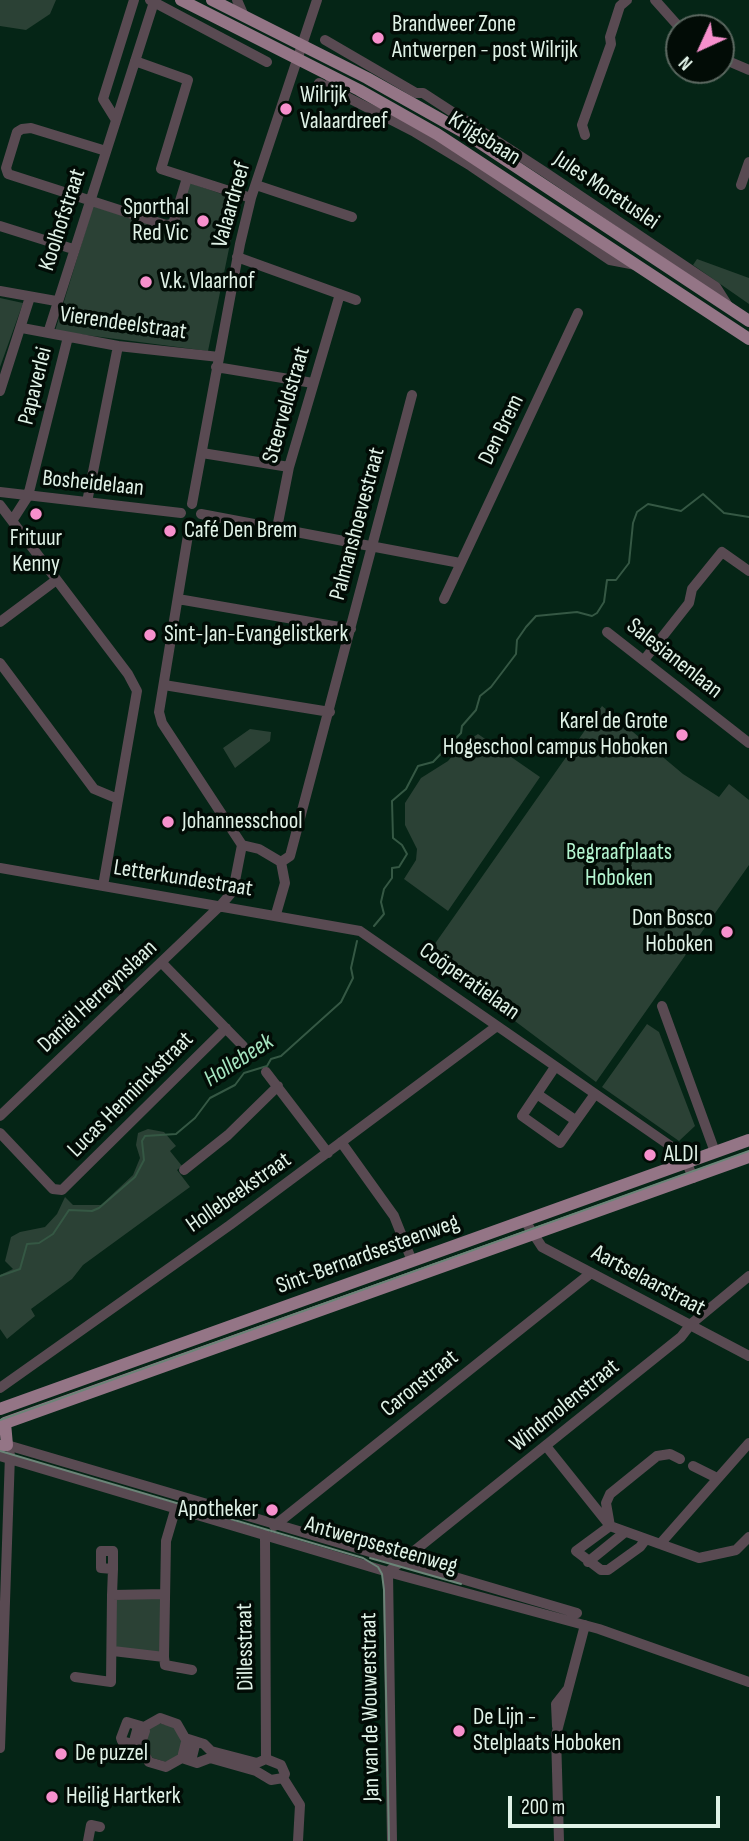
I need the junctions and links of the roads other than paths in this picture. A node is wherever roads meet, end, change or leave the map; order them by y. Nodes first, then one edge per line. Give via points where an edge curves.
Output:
1 (134, 0) edge
2 (181, 0) edge
3 (237, 0) edge
4 (317, 0) edge
5 (627, 0) edge
6 (655, 0) edge
7 (152, 1) edge
8 (220, 1) edge
9 (668, 14) edge
10 (245, 17) junction
11 (325, 40) dead end
12 (302, 45) junction
13 (297, 59) junction
14 (135, 61) junction
15 (267, 62) dead end
16 (323, 79) junction
17 (410, 96) junction
18 (116, 120) junction
19 (585, 135) dead end
20 (106, 151) junction
21 (749, 162) edge
22 (187, 178) junction
23 (256, 185) junction
24 (741, 185) dead end
25 (251, 198) junction
26 (90, 200) junction
27 (352, 218) dead end
28 (0, 226) edge
29 (73, 248) junction
30 (237, 257) junction
31 (636, 265) junction
32 (0, 291) edge
33 (340, 294) junction
34 (30, 297) junction
35 (356, 300) dead end
36 (56, 301) junction
37 (578, 313) dead end
38 (749, 321) edge
39 (22, 328) junction
40 (48, 333) junction
41 (68, 337) junction
42 (749, 337) edge
43 (118, 346) junction
44 (217, 362) junction
45 (313, 383) junction
46 (0, 391) edge
47 (412, 395) dead end
48 (202, 453) junction
49 (289, 467) junction
50 (0, 492) edge
51 (28, 496) junction
52 (87, 502) junction
53 (192, 504) junction
54 (0, 505) edge
55 (181, 513) junction
56 (201, 514) junction
57 (12, 522) junction
58 (190, 523) junction
59 (277, 528) junction
60 (372, 547) junction
61 (460, 563) junction
62 (749, 571) edge
63 (55, 581) junction
64 (178, 599) junction
65 (444, 599) dead end
66 (0, 622) edge
67 (351, 629) junction
68 (607, 632) dead end
69 (644, 660) junction
70 (0, 663) edge
71 (164, 685) junction
72 (330, 712) junction
73 (749, 743) edge
74 (118, 799) junction
75 (242, 845) junction
76 (281, 862) junction
77 (0, 868) edge
78 (103, 886) junction
79 (221, 905) junction
80 (276, 914) junction
81 (360, 931) joint
82 (162, 963) junction
83 (662, 1006) dead end
84 (497, 1026) junction
85 (226, 1028) junction
86 (243, 1046) dead end
87 (555, 1067) junction
88 (265, 1072) dead end
89 (278, 1086) junction
90 (537, 1094) junction
91 (595, 1094) junction
92 (0, 1116) edge
93 (575, 1120) junction
94 (0, 1133) edge
95 (749, 1140) edge
96 (341, 1142) junction
97 (715, 1152) junction
98 (328, 1153) junction
99 (749, 1157) edge
100 (687, 1163) junction
101 (184, 1170) dead end
102 (693, 1178) junction
103 (525, 1221) junction
104 (532, 1235) junction
105 (412, 1261) junction
106 (591, 1273) junction
107 (749, 1276) edge
108 (691, 1324) junction
109 (749, 1356) edge
110 (0, 1388) edge
111 (3, 1432) edge
112 (749, 1443) edge
113 (546, 1446) junction
114 (680, 1459) dead end
115 (693, 1466) dead end
116 (717, 1478) junction
117 (176, 1507) junction
118 (274, 1526) junction
119 (610, 1526) junction
120 (625, 1532) junction
121 (265, 1534) junction
122 (749, 1537) edge
123 (646, 1539) junction
124 (660, 1544) junction
125 (588, 1562) junction
126 (402, 1564) junction
127 (113, 1569) dead end
128 (388, 1572) junction
129 (165, 1594) junction
130 (112, 1595) junction
131 (577, 1613) dead end
132 (585, 1625) junction
133 (113, 1651) junction
134 (163, 1657) junction
135 (192, 1670) dead end
136 (1, 1674) edge
137 (75, 1677) dead end
138 (749, 1682) edge
139 (0, 1748) edge
140 (210, 1755) junction
141 (260, 1764) junction
142 (283, 1778) junction
143 (100, 1827) dead end
144 (88, 1841) edge
145 (298, 1841) edge
146 (392, 1841) edge
147 (559, 1841) edge

1 - 18 street via 103,99
2 - 13 main road, Krijgsbaan
3 - 10 street
4 - 12 street, Valaardreef
5 - 19 street via 620,6 582,125
6 - 9 street
7 - 14 street, Koolhofstraat
7 - 15 street
8 - 10 main road, Krijgsbaan
10 - 12 main road, Krijgsbaan
11 - 17 street
12 - 13 street, Valaardreef
12 - 17 main road, Krijgsbaan
13 - 16 main road, Krijgsbaan
13 - 23 street, Valaardreef
14 - 18 street, Koolhofstraat
14 - 22 street via 188,80 161,169
16 - 31 main road, Krijgsbaan via 458,147
16 - 31 street via 471,166 610,260
17 - 38 main road, Krijgsbaan
18 - 20 street, Koolhofstraat
20 - 26 street, Koolhofstraat
20 - 26 street via 31,128 17,132 6,164 8,174
21 - 24 street
22 - 25 street
22 - 26 street via 173,224
23 - 25 street, Valaardreef
23 - 27 street
25 - 30 street, Valaardreef
26 - 29 street, Koolhofstraat
28 - 29 street
29 - 36 street, Koolhofstraat
30 - 33 street
30 - 44 street, Valaardreef
31 - 42 main road, Krijgsbaan
32 - 34 street
33 - 35 street
33 - 45 street, Steerveldstraat
34 - 36 street
34 - 39 street
36 - 40 street, Koolhofstraat
37 - 61 street, Den Brem
39 - 40 street, Vierendeelstraat
39 - 46 street
40 - 41 street, Vierendeelstraat
41 - 43 street, Vierendeelstraat
41 - 51 street, Papaverlei
43 - 44 street, Vierendeelstraat
43 - 52 street
44 - 45 street, Vierendeelstraat
44 - 48 street, Valaardreef
45 - 49 street, Steerveldstraat
47 - 60 street, Palmanshoevestraat
48 - 49 street
48 - 53 street, Valaardreef
49 - 59 street, Steerveldstraat
50 - 51 street, Bosheidelaan
51 - 52 street, Bosheidelaan
51 - 57 street, Papaverlei
52 - 55 street, Bosheidelaan
53 - 55 street
53 - 56 street
54 - 57 street
55 - 58 street
56 - 58 street
56 - 59 street
57 - 63 street
58 - 64 street
59 - 60 street
60 - 61 street
60 - 67 street, Palmanshoevestraat
61 - 65 street, Den Brem
62 - 69 street via 722,552
63 - 66 street
63 - 74 street via 128,674 136,691
64 - 67 street
64 - 71 street
67 - 72 street, Palmanshoevestraat
68 - 69 street, Salesianenlaan
69 - 73 street, Salesianenlaan
70 - 74 street via 94,789
71 - 72 street
71 - 75 street via 159,712 162,723
72 - 76 street, Palmanshoevestraat via 290,856
74 - 78 street
75 - 76 street
75 - 79 street, Daniël Herreynslaan via 233,891
76 - 80 street via 285,883
77 - 78 street, Letterkundestraat
78 - 79 street, Letterkundestraat
79 - 80 street, Letterkundestraat
79 - 82 street, Daniël Herreynslaan
80 - 81 street, Letterkundestraat
81 - 84 street, Coöperatielaan
82 - 85 street
82 - 92 street, Daniël Herreynslaan
83 - 97 street
84 - 87 street, Coöperatielaan
84 - 96 street, Hollebeekstraat
85 - 86 street
85 - 94 street, Lucas Henninckstraat via 62,1190 52,1189
87 - 90 street
87 - 91 street, Coöperatielaan
88 - 89 street
89 - 98 street
89 - 101 street
90 - 93 street
90 - 93 street via 522,1116 559,1143
91 - 93 street
91 - 100 street, Coöperatielaan via 672,1147
95 - 97 main road, Sint-Bernardsesteenweg
96 - 98 street, Hollebeekstraat
96 - 105 street via 397,1222
97 - 100 main road, Sint-Bernardsesteenweg
98 - 110 street, Hollebeekstraat
99 - 102 main road, Sint-Bernardsesteenweg
100 - 102 street, Coöperatielaan
100 - 103 main road, Sint-Bernardsesteenweg
102 - 104 main road, Sint-Bernardsesteenweg
103 - 104 street
103 - 105 main road, Sint-Bernardsesteenweg
104 - 106 street, Aartselaarstraat via 542,1247
104 - 111 main road, Sint-Bernardsesteenweg
105 - 111 main road, Sint-Bernardsesteenweg
106 - 108 street, Aartselaarstraat
106 - 118 street, Caronstraat
107 - 108 street, Windmolenstraat
108 - 109 street, Aartselaarstraat
108 - 113 street, Windmolenstraat via 681,1337
111 - 117 street, Antwerpsesteenweg
111 - 118 street, Antwerpsesteenweg via 26,1450
111 - 136 street
112 - 116 street
113 - 119 street
113 - 126 street, Windmolenstraat
114 - 119 street via 670,1454 657,1456 610,1494 606,1503
115 - 116 street
116 - 124 street
117 - 121 street, Antwerpsesteenweg
117 - 129 street via 166,1541
118 - 126 street, Antwerpsesteenweg
119 - 120 street
119 - 125 street via 576,1551
120 - 123 street
120 - 125 street
121 - 128 street, Antwerpsesteenweg
121 - 141 street, Dillesstraat
122 - 124 street via 736,1550 699,1558
123 - 124 street
123 - 125 street via 608,1570
126 - 128 street, Windmolenstraat
126 - 131 street, Antwerpsesteenweg
127 - 130 street
128 - 132 street, Antwerpsesteenweg
128 - 146 street, Jan van de Wouwerstraat
129 - 130 street
129 - 134 street
130 - 133 street
132 - 138 street, Antwerpsesteenweg
132 - 147 street via 568,1689 556,1704
133 - 134 street
133 - 137 street via 111,1682
134 - 135 street via 165,1665
136 - 139 street
140 - 140 street via 204,1744 186,1738 177,1724 160,1718 144,1727 127,1722 121,1738 139,1746 149,1762 166,1767 182,1756 197,1763
140 - 141 street
141 - 142 street via 271,1780
141 - 142 street via 281,1765
142 - 145 street via 300,1805
143 - 144 street via 91,1825

